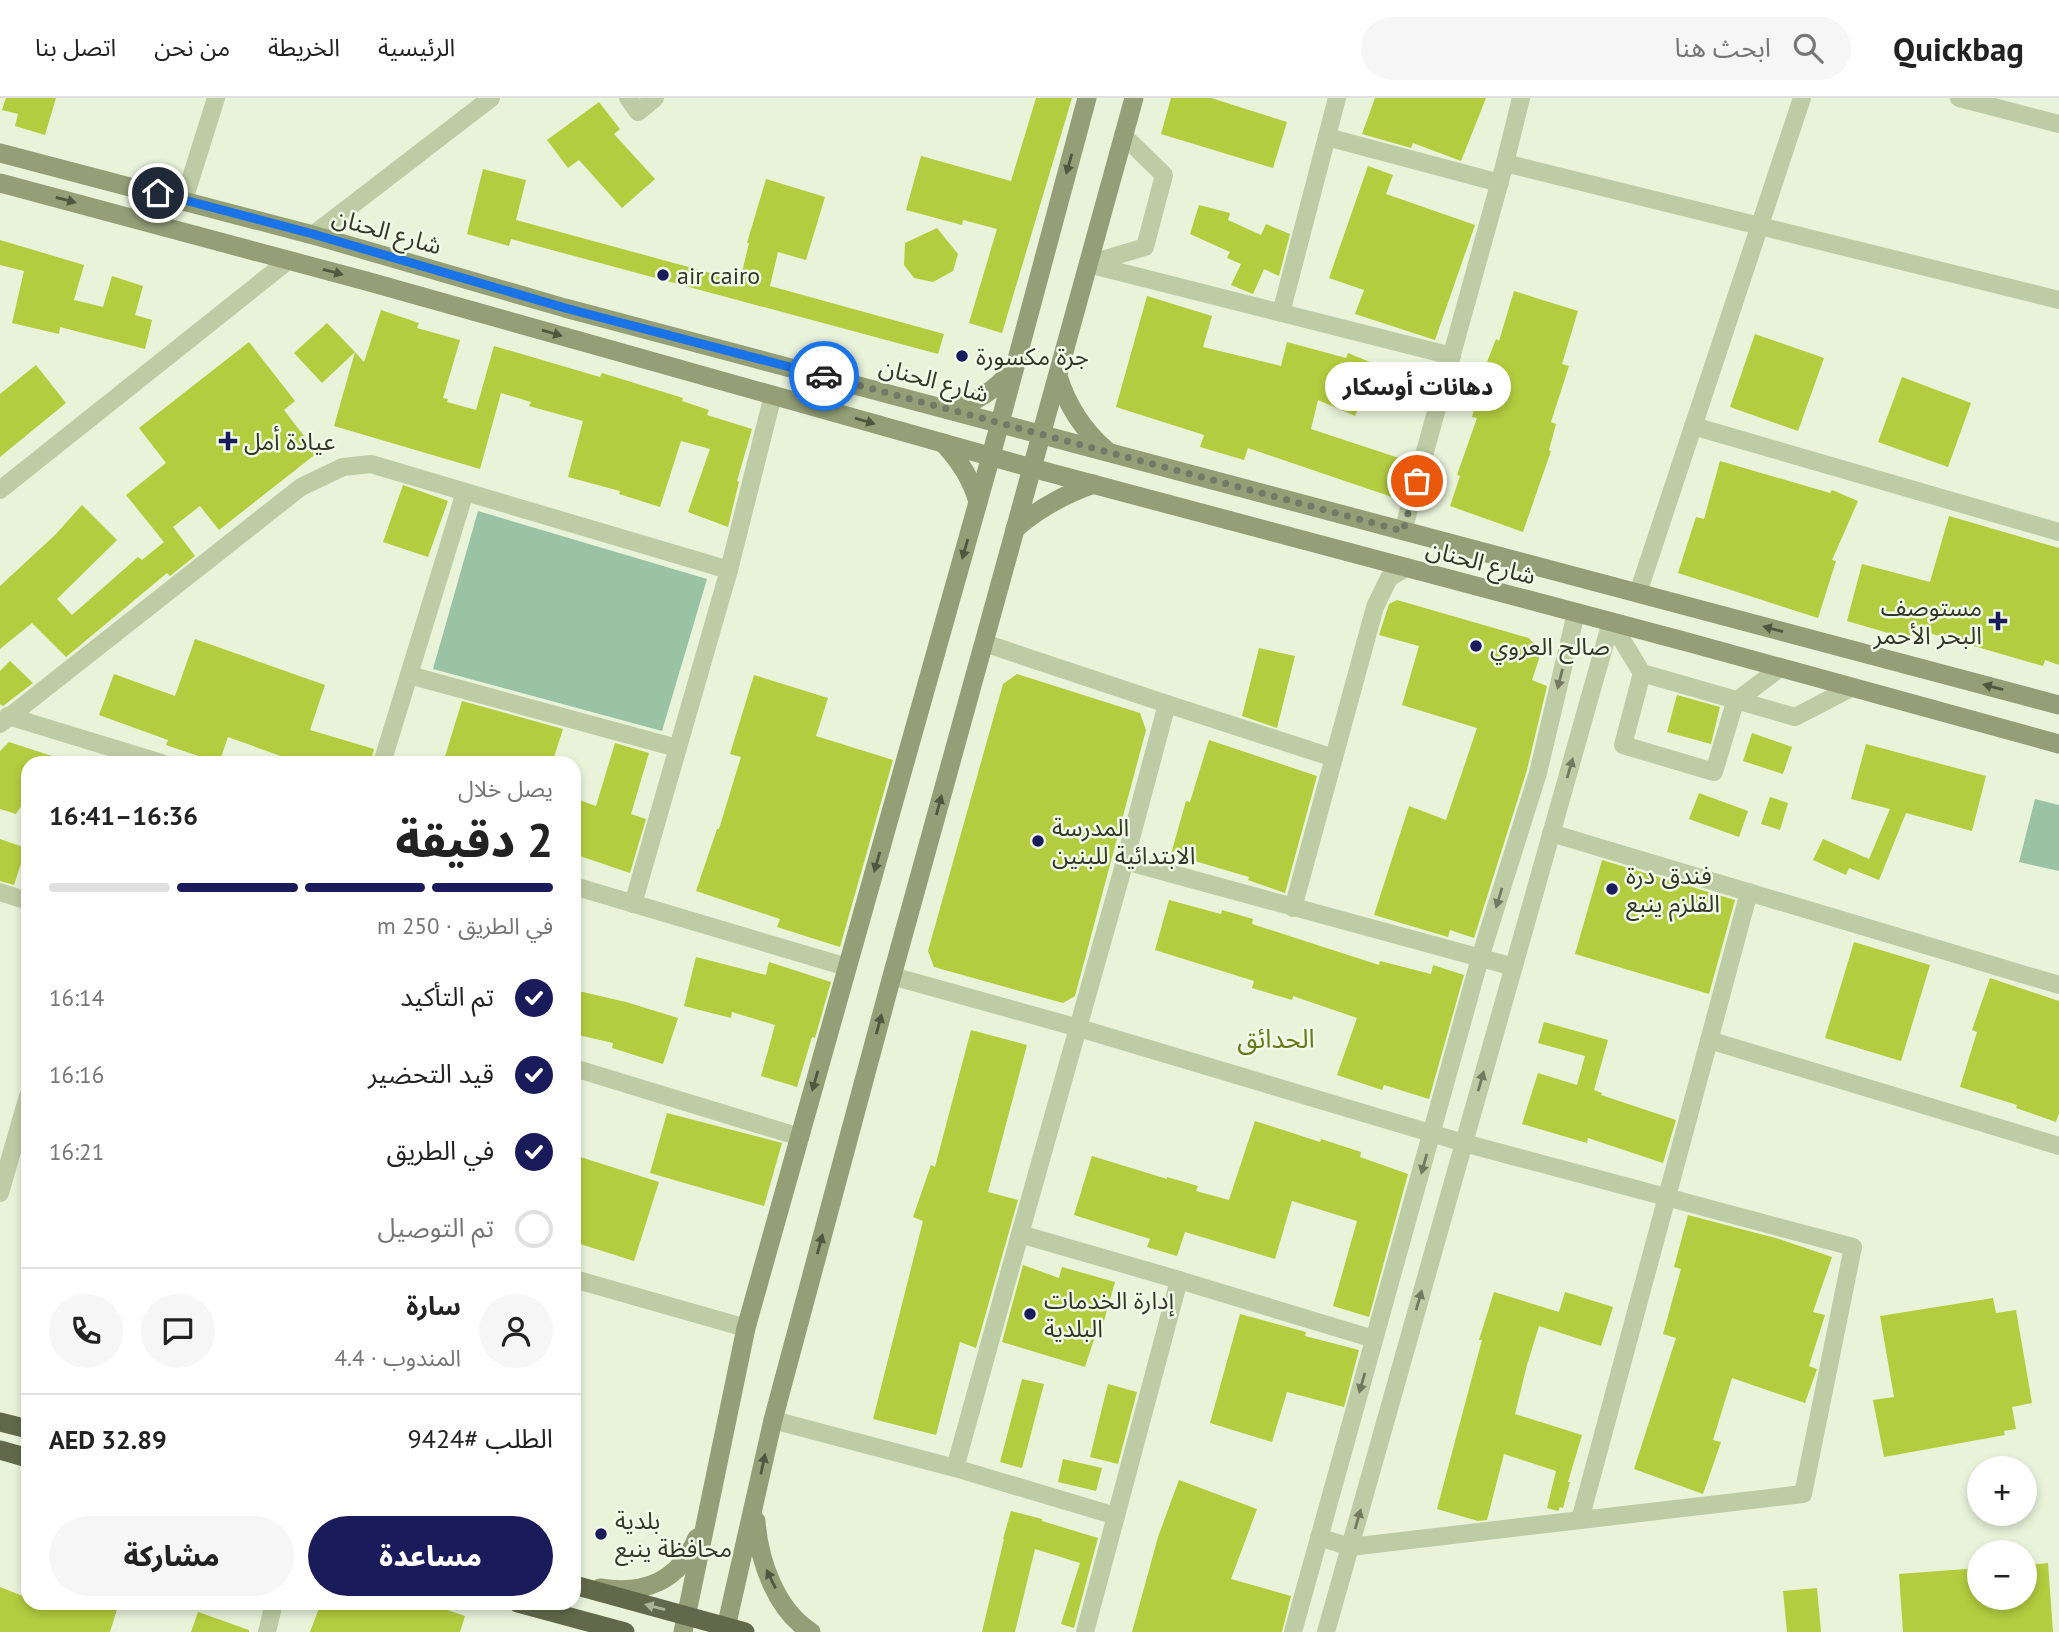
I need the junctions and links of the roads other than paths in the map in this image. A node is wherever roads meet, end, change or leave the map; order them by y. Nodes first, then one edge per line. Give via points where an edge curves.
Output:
1 (216, 98) edge
2 (491, 98) edge
3 (628, 98) edge
4 (655, 98) edge
5 (1087, 98) edge
6 (1134, 98) edge
7 (1337, 98) edge
8 (1521, 98) edge
9 (1802, 98) edge
10 (1959, 98) edge
11 (2009, 104) edge
12 (2059, 124) edge
13 (1124, 135) junction
14 (1327, 137) junction
15 (0, 153) edge
16 (1505, 163) junction
17 (0, 183) edge
18 (1500, 183) junction
19 (184, 200) junction
20 (1759, 226) junction
21 (313, 234) junction
22 (289, 260) junction
23 (1088, 264) junction
24 (2059, 300) edge
25 (1281, 313) junction
26 (1452, 356) junction
27 (1015, 366) junction
28 (1058, 376) junction
29 (773, 395) junction
30 (951, 410) junction
31 (999, 423) junction
32 (1693, 426) junction
33 (1041, 434) junction
34 (943, 443) junction
35 (1108, 452) junction
36 (990, 456) junction
37 (1032, 468) junction
38 (1094, 484) junction
39 (0, 490) edge
40 (465, 492) junction
41 (978, 502) junction
42 (1015, 529) junction
43 (1403, 531) junction
44 (2059, 532) edge
45 (1407, 567) junction
46 (729, 570) junction
47 (1638, 593) junction
48 (1576, 613) junction
49 (1611, 622) junction
50 (984, 643) junction
51 (1780, 668) junction
52 (1642, 673) junction
53 (409, 675) junction
54 (1853, 687) junction
55 (1735, 702) junction
56 (1167, 704) junction
57 (2059, 705) edge
58 (4, 720) edge
59 (2059, 744) edge
60 (677, 748) junction
61 (136, 756) edge
62 (384, 756) edge
63 (1334, 758) junction
64 (1538, 773) junction
65 (1562, 796) junction
66 (1551, 833) junction
67 (1125, 861) junction
68 (581, 888) edge
69 (0, 892) edge
70 (1749, 892) junction
71 (21, 899) edge
72 (633, 904) junction
73 (1293, 908) junction
74 (1480, 958) junction
75 (847, 967) junction
76 (1514, 967) junction
77 (892, 976) junction
78 (2059, 985) edge
79 (1079, 1028) junction
80 (1709, 1040) junction
81 (581, 1070) edge
82 (21, 1113) edge
83 (1432, 1134) junction
84 (800, 1137) junction
85 (1464, 1143) junction
86 (2059, 1146) edge
87 (5, 1153) edge
88 (0, 1193) edge
89 (1667, 1197) junction
90 (1020, 1234) junction
91 (1179, 1280) junction
92 (581, 1281) edge
93 (746, 1328) junction
94 (1374, 1339) junction
95 (773, 1420) junction
96 (0, 1422) edge
97 (21, 1427) edge
98 (0, 1450) edge
99 (21, 1456) edge
100 (955, 1468) junction
101 (755, 1503) junction
102 (706, 1514) junction
103 (1116, 1516) junction
104 (1580, 1520) junction
105 (1318, 1537) junction
106 (1350, 1547) junction
107 (581, 1585) edge
108 (581, 1586) edge
109 (272, 1610) edge
110 (542, 1610) edge
111 (556, 1614) junction
112 (686, 1624) edge
113 (732, 1630) edge
114 (267, 1632) edge
115 (590, 1632) edge
116 (625, 1632) edge
117 (811, 1632) edge
118 (1085, 1632) edge
119 (1293, 1632) edge
120 (1326, 1632) edge

1 - 19 street
2 - 21 street
3 - 4 street via 638,112
5 -> 27 main road
6 - 13 main road
7 - 14 street
8 - 16 street
9 - 20 street
10 - 11 street
11 - 12 street
13 - 23 main road
13 - 23 street via 1164,175 1144,247
14 - 18 street
14 - 25 street
15 - 19 main road, شارع الحنان
16 - 18 street
16 - 20 street
17 -> 22 main road, شارع الحنان
18 - 26 street
19 - 21 main road, شارع الحنان
20 - 24 street
20 - 32 street
21 - 30 main road, شارع الحنان via 565,308
22 -> 29 main road, شارع الحنان
22 - 39 street
23 - 25 street
23 - 28 main road
25 - 26 street
26 - 43 street
27 - 30 main road via 968,405
27 - 31 main road
28 - 33 main road
28 - 35 main road via 1064,396 1089,436
29 -> 34 main road, شارع الحنان
29 - 46 street
30 - 31 main road, شارع الحنان
31 - 33 main road, شارع الحنان
31 - 36 main road
32 - 44 street
32 - 47 street
33 - 35 main road, شارع الحنان
33 - 37 main road
34 - 36 main road, شارع الحنان
34 - 41 main road via 954,454
35 - 43 main road, شارع الحنان
36 - 37 main road, شارع الحنان
36 - 41 main road
37 - 38 main road, شارع الحنان
37 - 42 main road
38 - 42 main road via 1073,491
38 - 45 main road, شارع الحنان
40 - 46 street
40 - 53 street
40 - 58 street via 371,464 343,467 312,482
41 -> 75 main road
42 - 50 main road
43 - 47 main road, شارع الحنان
45 - 48 main road, شارع الحنان
45 - 63 street via 1389,578 1379,597
46 - 60 street
57 -> 47 main road, شارع الحنان
48 - 49 main road, شارع الحنان
48 -> 64 street
49 - 51 main road, شارع الحنان
49 - 52 street
65 -> 49 street
50 - 56 street
77 -> 50 main road
51 - 54 main road, شارع الحنان
51 - 55 street
52 - 55 street
52 - 55 street via 1623,746 1714,772
53 - 60 street
53 - 62 street
54 - 55 street via 1796,717
54 - 59 main road, شارع الحنان
56 - 63 street
56 - 67 street
58 - 61 street
60 - 72 street
63 - 73 street
64 - 65 street
64 -> 74 street
65 - 66 street
66 - 70 street
66 - 76 street
67 - 73 street
67 - 79 street
68 - 72 street
69 - 71 street
70 - 78 street
70 - 80 street
72 - 75 street
73 - 74 street
74 - 76 street
74 - 83 street
75 -> 84 main road
85 -> 76 street
77 - 79 street
95 -> 77 main road
79 - 83 street
79 - 90 street
80 - 86 street
80 - 89 street
81 - 84 street
82 - 87 street
83 - 85 street
83 -> 94 street
84 - 93 main road
85 - 89 street
106 -> 85 street
87 - 88 street
89 - 104 street
89 - 104 street via 1853,1248 1803,1493
90 - 91 street
90 - 100 street
91 - 94 street
91 - 103 street
92 - 93 street
93 - 102 main road
94 -> 105 street
95 - 100 street
101 -> 95 main road
96 - 97 highway
98 - 99 highway
100 - 103 street
101 - 113 main road
117 -> 101 main road via 800,1625 766,1571 758,1548
102 - 107 main road via 692,1551 666,1580 618,1590
102 - 112 main road
103 - 118 street
104 - 106 street
105 - 106 street
105 - 119 street
106 - 120 street
112 -> 108 highway
109 - 114 street
110 - 111 highway
111 - 115 main road
111 - 116 highway
112 - 113 highway

